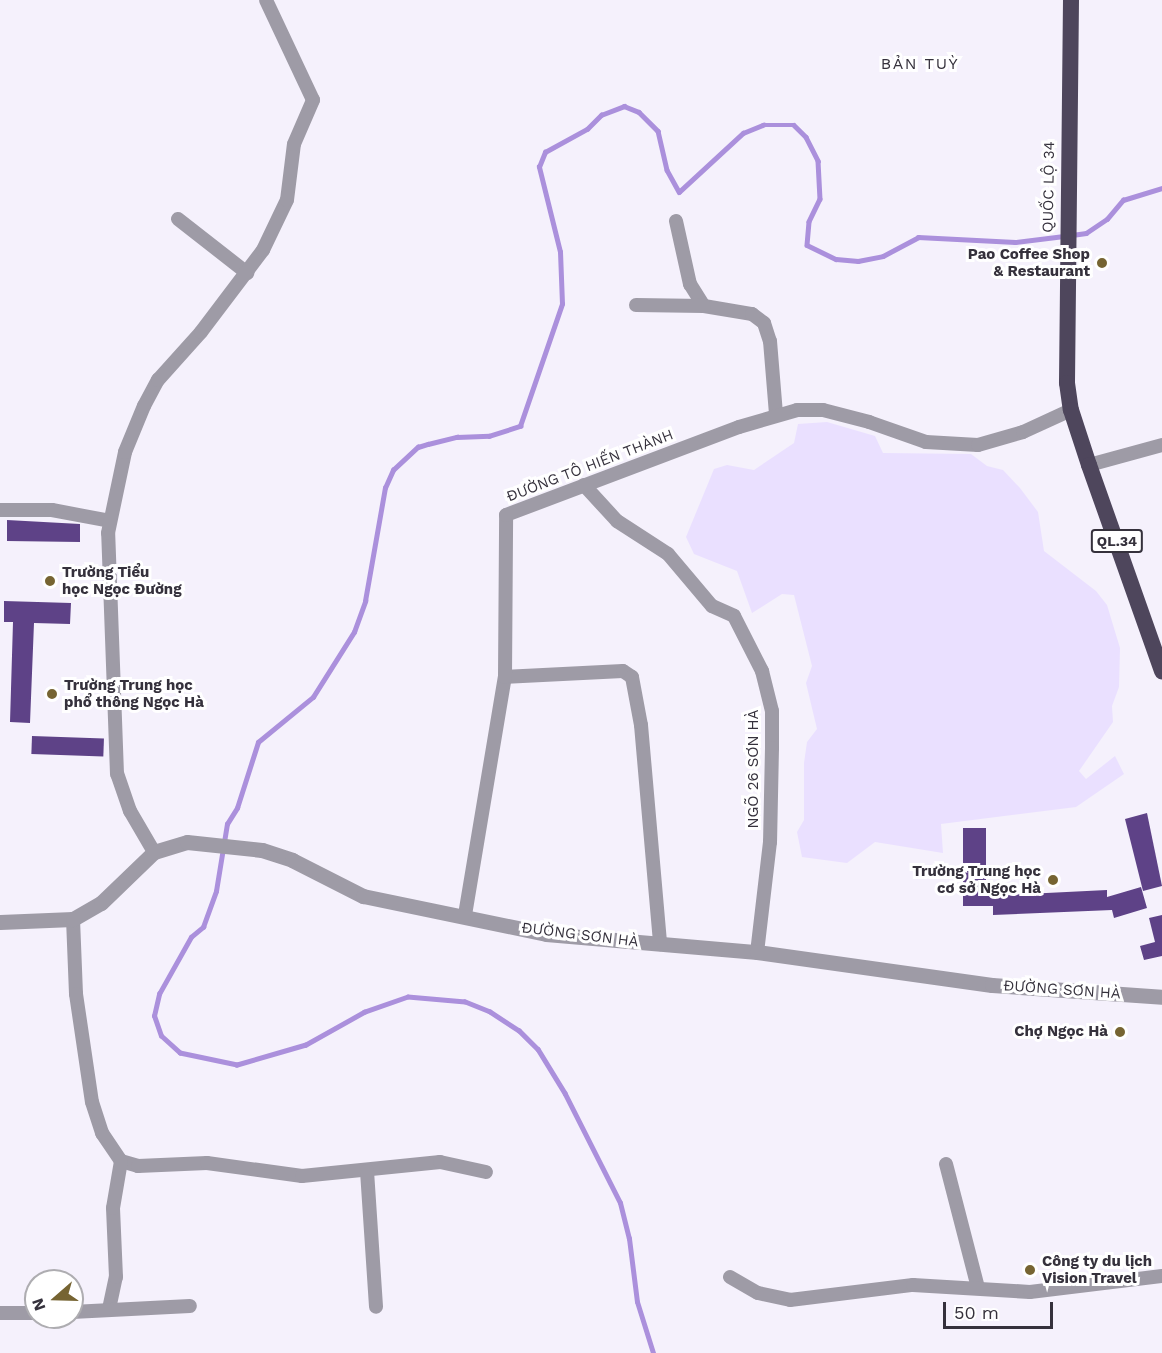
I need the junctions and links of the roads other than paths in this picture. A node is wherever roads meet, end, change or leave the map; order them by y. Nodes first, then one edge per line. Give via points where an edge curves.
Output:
1 (266, 0) edge
2 (1071, 0) edge
3 (178, 219) dead end
4 (676, 221) dead end
5 (247, 273) junction
6 (636, 305) dead end
7 (704, 306) junction
8 (1071, 410) junction
9 (776, 414) junction
10 (1162, 444) edge
11 (1089, 465) junction
12 (584, 485) junction
13 (0, 510) edge
14 (110, 521) junction
15 (1162, 671) edge
16 (505, 676) junction
17 (154, 852) junction
18 (465, 915) junction
19 (73, 919) junction
20 (0, 922) edge
21 (660, 944) junction
22 (757, 952) junction
23 (1162, 997) edge
24 (121, 1161) junction
25 (946, 1164) dead end
26 (366, 1171) junction
27 (486, 1172) dead end
28 (1162, 1276) edge
29 (730, 1277) dead end
30 (978, 1288) junction
31 (190, 1306) dead end
32 (376, 1307) dead end
33 (109, 1309) junction
34 (84, 1311) edge
35 (0, 1313) edge
36 (24, 1313) edge

1 - 5 street via 313,100 294,144 287,200
2 - 8 highway, QUỐC LỘ 34 / QL.34 via 1066,251 1066,355
3 - 5 street
4 - 7 street via 690,284
5 - 14 street via 149,396 125,452
6 - 7 street
7 - 9 street via 753,314 764,323 770,341
8 - 9 street, ĐƯỜNG TÔ HIẾN THÀNH via 1014,435 978,445 926,442 823,410
8 - 11 highway, QL.34
9 - 12 street, ĐƯỜNG TÔ HIẾN THÀNH
10 - 11 street
11 - 15 highway, QL.34
12 - 16 street, ĐƯỜNG TÔ HIẾN THÀNH via 506,515
12 - 22 street, NGÕ 26 SƠN HÀ via 616,521 668,554 712,606 740,623 762,671 772,711 772,748 766,897
13 - 14 street via 52,510
14 - 17 street via 106,549 117,774 130,811
16 - 18 street, ĐƯỜNG TÔ HIẾN THÀNH
16 - 21 street via 623,671 632,677 642,735
17 - 18 street, ĐƯỜNG SƠN HÀ via 187,842 248,847 292,860 363,896
17 - 19 street, ĐƯỜNG SƠN HÀ via 101,903
18 - 21 street, ĐƯỜNG SƠN HÀ via 546,934
19 - 20 street, ĐƯỜNG SƠN HÀ
19 - 24 street via 76,994 92,1102 108,1146
21 - 22 street, ĐƯỜNG SƠN HÀ
22 - 23 street, ĐƯỜNG SƠN HÀ via 992,985
24 - 26 street via 138,1166 207,1163 302,1176
24 - 33 street via 113,1208 116,1277
25 - 30 street
26 - 27 street via 440,1162
26 - 32 street
28 - 30 street via 1030,1292
29 - 30 street via 758,1293 790,1300 913,1285
31 - 33 street
33 - 34 street
35 - 36 street

